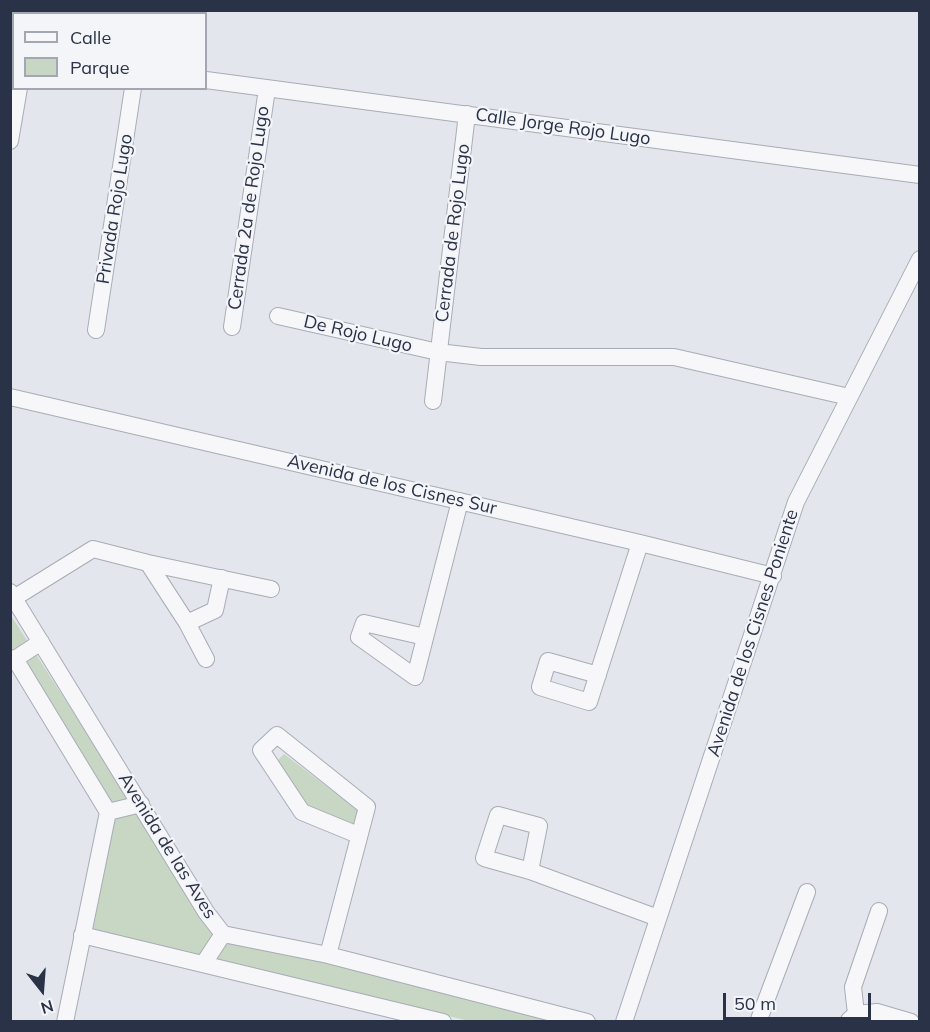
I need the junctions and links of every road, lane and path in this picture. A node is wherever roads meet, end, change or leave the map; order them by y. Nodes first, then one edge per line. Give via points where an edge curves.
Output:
1 (207, 80) edge
2 (267, 89) junction
3 (19, 90) edge
4 (133, 90) edge
5 (467, 114) junction
6 (10, 141) edge
7 (920, 175) edge
8 (920, 259) edge
9 (278, 316) dead end
10 (232, 327) dead end
11 (96, 330) dead end
12 (438, 352) junction
13 (10, 397) edge
14 (849, 397) junction
15 (433, 401) dead end
16 (459, 501) junction
17 (640, 543) junction
18 (148, 563) junction
19 (773, 576) junction
20 (222, 578) junction
21 (271, 589) dead end
22 (12, 595) edge
23 (187, 623) junction
24 (425, 637) dead end
25 (41, 642) junction
26 (13, 659) edge
27 (206, 659) dead end
28 (598, 675) dead end
29 (141, 804) junction
30 (108, 812) junction
31 (358, 835) junction
32 (530, 871) dead end
33 (807, 892) dead end
34 (879, 911) dead end
35 (658, 918) junction
36 (223, 934) junction
37 (82, 935) junction
38 (328, 956) junction
39 (204, 963) junction
40 (852, 1018) edge
41 (64, 1022) edge
42 (443, 1022) edge
43 (587, 1022) edge
44 (624, 1022) edge
45 (759, 1022) edge
46 (910, 1022) edge

1 - 2 street, Calle Jorge Rojo Lugo
2 - 5 street, Calle Jorge Rojo Lugo
2 - 10 street, Cerrada 2a de Rojo Lugo
3 - 6 street
4 - 11 street, Privada Rojo Lugo
5 - 7 street, Calle Jorge Rojo Lugo
5 - 12 street, Cerrada de Rojo Lugo
8 - 14 street, Avenida de los Cisnes Poniente
9 - 12 street, De Rojo Lugo
12 - 14 street, De Rojo Lugo via 481,357 674,357
12 - 15 street, Cerrada de Rojo Lugo
13 - 16 street, Avenida de los Cisnes Sur
14 - 19 street, Avenida de los Cisnes Poniente via 796,501
16 - 17 street, Avenida de los Cisnes Sur
16 - 24 street
17 - 19 street, Avenida de los Cisnes Sur
17 - 28 street
18 - 20 street
18 - 22 street via 93,549
18 - 23 street
19 - 35 street, Avenida de los Cisnes Poniente
20 - 21 street
20 - 23 street via 215,610
22 - 25 street, Avenida de las Aves
23 - 27 street
25 - 26 street
25 - 29 street, Avenida de las Aves
26 - 30 street, Avenida de las Aves
29 - 30 street
29 - 36 street, Avenida de las Aves
30 - 37 street
31 - 31 street via 367,807 277,735 261,750 302,812
31 - 38 street
32 - 35 street
33 - 45 street
34 - 40 street via 853,987
35 - 44 street, Avenida de los Cisnes Poniente
36 - 38 street, Avenida de las Aves
36 - 39 street
37 - 39 street
37 - 41 street
38 - 43 street, Avenida de las Aves
39 - 42 street
40 - 46 street via 877,1011

